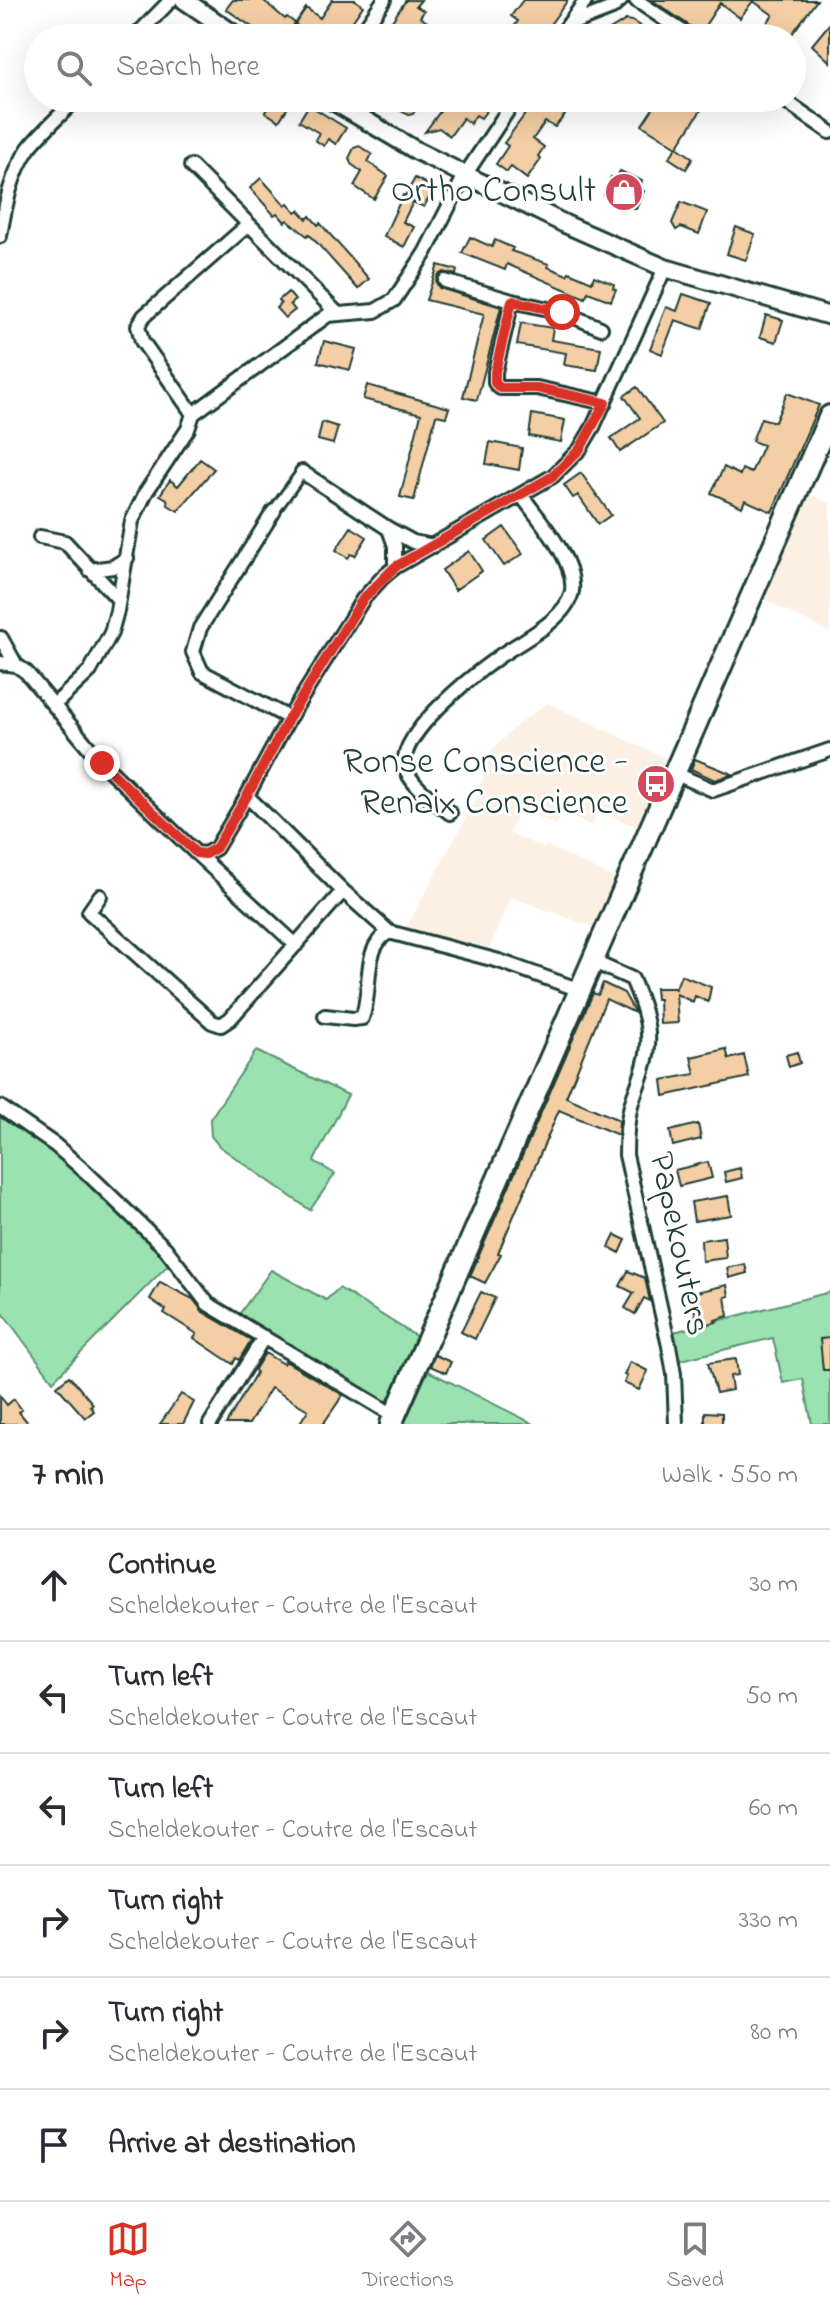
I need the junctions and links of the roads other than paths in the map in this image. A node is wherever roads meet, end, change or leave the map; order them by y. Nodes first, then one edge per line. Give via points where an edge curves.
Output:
1 (171, 0) edge
2 (184, 0) edge
3 (384, 0) edge
4 (586, 0) edge
5 (621, 0) edge
6 (636, 0) edge
7 (148, 24) edge
8 (219, 24) edge
9 (368, 24) edge
10 (569, 24) edge
11 (571, 24) edge
12 (671, 24) edge
13 (64, 112) edge
14 (352, 112) edge
15 (507, 112) edge
16 (801, 112) edge
17 (830, 132) edge
18 (191, 166) dead end
19 (465, 175) junction
20 (248, 225) junction
21 (0, 236) edge
22 (665, 268) junction
23 (445, 281) dead end
24 (512, 301) junction
25 (337, 313) junction
26 (830, 316) edge
27 (601, 328) dead end
28 (605, 403) junction
29 (193, 414) junction
30 (830, 416) edge
31 (302, 472) joint
32 (522, 496) junction
33 (274, 511) joint
34 (389, 529) junction
35 (40, 537) dead end
36 (433, 546) junction
37 (127, 558) junction
38 (395, 567) junction
39 (90, 570) junction
40 (119, 600) junction
41 (1, 638) edge
42 (0, 663) edge
43 (16, 665) junction
44 (54, 705) junction
45 (289, 718) junction
46 (91, 750) dead end
47 (830, 750) edge
48 (100, 761) dead end
49 (674, 773) junction
50 (247, 796) junction
51 (450, 813) dead end
52 (196, 853) junction
53 (343, 891) junction
54 (100, 896) dead end
55 (389, 932) junction
56 (296, 945) junction
57 (594, 962) junction
58 (580, 990) junction
59 (325, 1016) dead end
60 (0, 1107) edge
61 (264, 1337) junction
62 (393, 1420) edge
63 (210, 1424) edge
64 (676, 1424) edge

1 - 7 street
2 - 8 street
3 - 9 street
4 - 10 street
5 - 11 street
6 - 12 street
13 - 21 street via 29,148 16,171
14 - 19 street
15 - 19 street
16 - 17 street
18 - 20 street
19 - 22 street
19 - 25 street via 396,297 375,311
20 - 25 street
20 - 29 street via 138,326 142,341
22 - 26 street
22 - 28 street
23 - 24 street
24 - 27 street
24 - 28 street via 495,383 500,388 537,388
25 - 29 street via 312,325
28 - 32 street via 580,449
29 - 37 street via 132,521
30 - 49 main road
31 - 33 street
31 - 34 street
32 - 36 street
32 - 51 street via 566,560 572,588 561,614 495,659 409,740 404,754 411,780
33 - 45 street via 200,628 193,652 202,672
34 - 36 street
34 - 38 street
35 - 39 street via 65,542
36 - 38 street
37 - 39 street via 113,567
37 - 40 street
38 - 45 street via 363,599
39 - 40 street
40 - 44 street via 111,633 90,671
41 - 43 street
42 - 43 street
43 - 44 street
44 - 46 street
45 - 50 street
47 - 49 street via 713,790
48 - 52 street
49 - 57 main road
50 - 52 street via 216,848
50 - 53 street
52 - 56 street
53 - 55 street
53 - 56 street
54 - 56 street via 89,912 221,1025
55 - 58 street via 499,961
55 - 59 street via 373,949 362,1018
57 - 58 main road
57 - 64 street, Papekouters via 632,979 642,1003 649,1043 631,1105 626,1155 671,1360
58 - 62 main road
60 - 61 street via 55,1145 171,1257 208,1304
61 - 62 street
61 - 63 street

